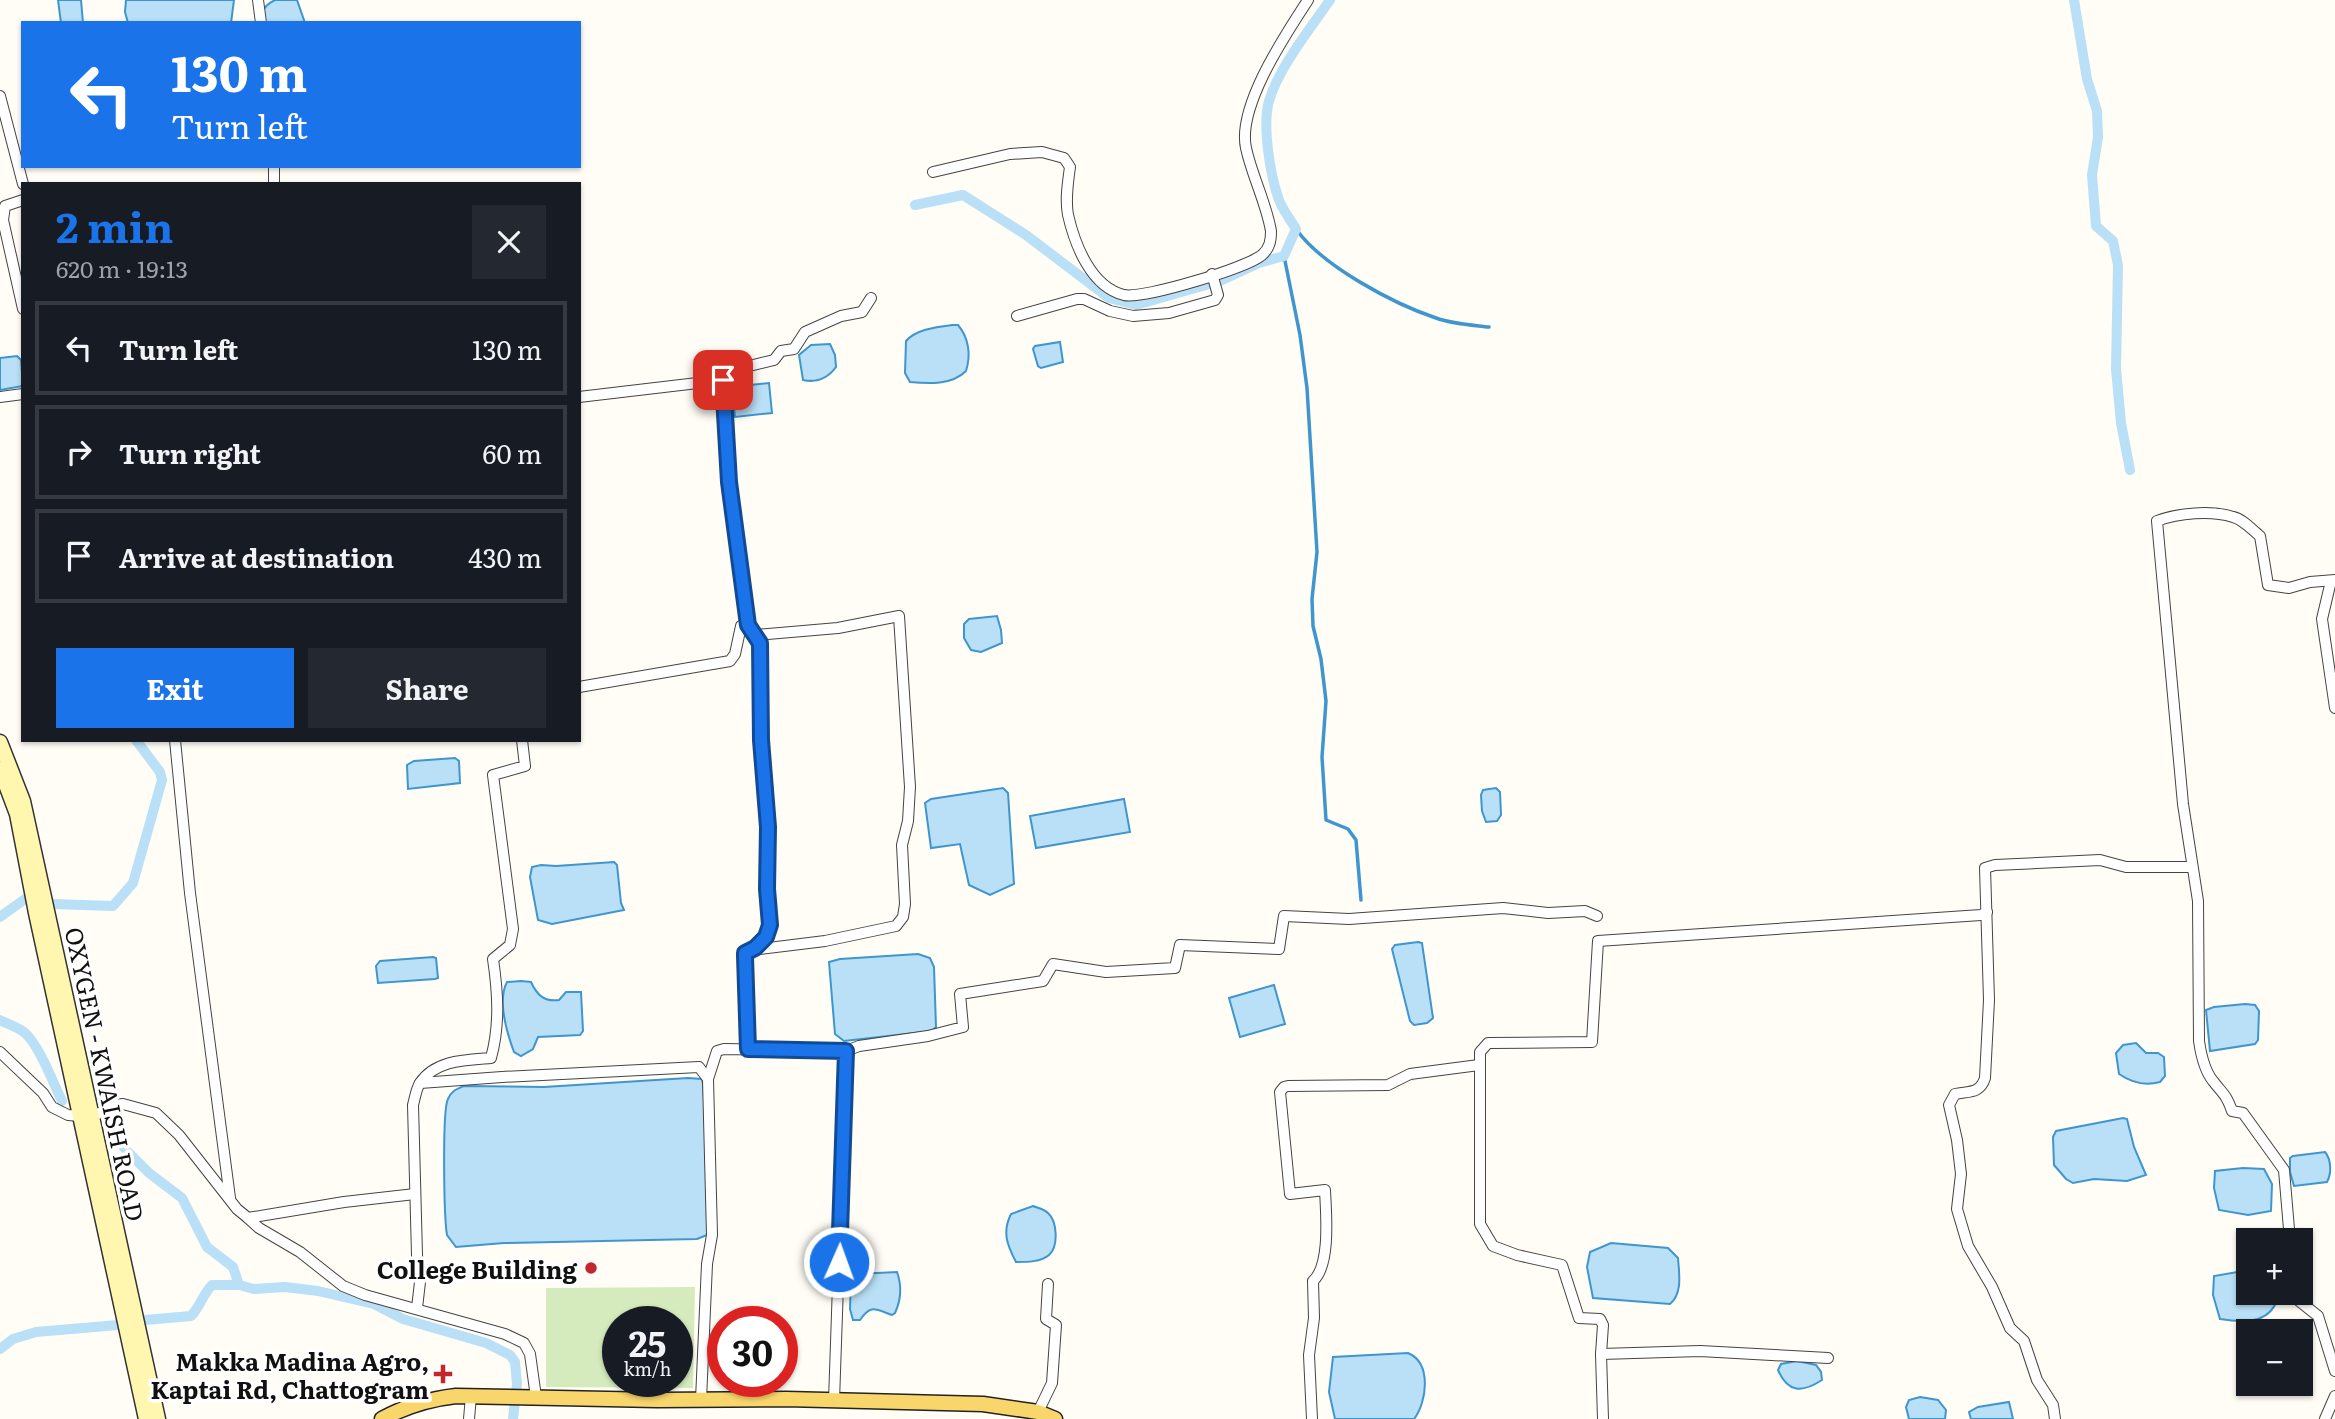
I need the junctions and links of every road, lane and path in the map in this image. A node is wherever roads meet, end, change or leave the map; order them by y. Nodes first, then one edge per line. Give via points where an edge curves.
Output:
1 (258, 0) edge
2 (1308, 0) edge
3 (261, 21) edge
4 (0, 96) edge
5 (933, 172) dead end
6 (22, 182) edge
7 (21, 201) edge
8 (1212, 274) junction
9 (871, 298) dead end
10 (21, 300) edge
11 (1017, 316) dead end
12 (723, 380) junction
13 (21, 394) edge
14 (0, 397) edge
15 (581, 397) edge
16 (2333, 580) edge
17 (748, 625) junction
18 (755, 635) junction
19 (581, 687) edge
20 (2335, 708) edge
21 (0, 742) edge
22 (175, 742) edge
23 (522, 742) edge
24 (0, 769) edge
25 (2191, 867) junction
26 (1987, 912) junction
27 (1597, 916) dead end
28 (750, 951) junction
29 (748, 1049) junction
30 (846, 1051) junction
31 (0, 1052) edge
32 (1479, 1065) junction
33 (708, 1079) junction
34 (420, 1084) junction
35 (90, 1117) junction
36 (415, 1194) junction
37 (231, 1201) junction
38 (248, 1219) junction
39 (2289, 1228) edge
40 (1048, 1284) dead end
41 (2304, 1305) edge
42 (417, 1308) junction
43 (1601, 1354) junction
44 (1828, 1358) dead end
45 (2335, 1371) edge
46 (471, 1396) junction
47 (2335, 1396) edge
48 (535, 1397) junction
49 (701, 1400) junction
50 (834, 1401) junction
51 (1038, 1412) junction
52 (146, 1419) edge
53 (158, 1419) edge
54 (382, 1419) edge
55 (469, 1419) edge
56 (1055, 1419) edge
57 (1312, 1419) edge
58 (1603, 1419) edge
59 (2055, 1419) edge
60 (2325, 1419) edge

1 - 3 street
2 - 8 street via 1264,75 1246,127 1245,145 1268,215 1270,244 1262,255
4 - 6 street
5 - 8 street via 1010,154 1042,152 1063,158 1070,167 1068,214 1098,282 1125,295 1147,294
7 - 10 street via 5,206 3,220
8 - 11 street via 1218,295 1215,300 1169,313 1133,316 1084,299
9 - 12 street via 862,312 805,331 794,349 781,351 774,360 733,370
12 - 15 street
12 - 17 street via 729,482
13 - 14 street
16 - 20 street via 2322,619
16 - 25 street via 2289,588 2268,585 2260,536 2235,517 2207,514 2157,521
17 - 18 street
17 - 19 street via 738,630 730,661
18 - 28 street via 761,657 770,925 766,937
18 - 28 street via 838,628 899,616 910,787 902,845 905,904 896,926
21 - 35 main road, OXYGEN - KWAISH ROAD via 23,801
22 - 37 street via 190,893
23 - 34 street via 525,766 493,775 513,929 510,945 493,959 497,1034 491,1058 457,1060 436,1068
24 - 35 main road, OXYGEN - KWAISH ROAD via 17,814
25 - 26 street via 2126,867 2099,860 1988,866
25 - 39 street via 2198,901 2202,1058 2232,1111 2243,1113 2284,1170
26 - 32 street via 1598,942 1592,1042 1488,1043 1480,1052
26 - 59 street via 1989,1000 1984,1077 1977,1091 1955,1094 1949,1105 1961,1174 1957,1209 1968,1246 2011,1328 2024,1341
27 - 30 street via 1585,911 1503,908 1349,919 1284,916 1279,948 1180,945 1175,968 1106,972 1053,964 1043,981 960,993 963,1027
28 - 29 street via 745,956
29 - 30 street
29 - 33 street via 717,1051
30 - 50 street
31 - 35 street via 52,1107 68,1115
32 - 43 street via 1480,1224 1493,1246 1562,1265 1579,1318 1600,1320 1603,1325
32 - 57 street via 1409,1074 1388,1085 1288,1086 1280,1092 1290,1195 1325,1190 1326,1236 1319,1276 1313,1281
33 - 34 street via 699,1067 682,1067
33 - 49 street via 712,1235
34 - 36 street via 413,1105
35 - 37 street via 123,1104 156,1113
35 - 52 main road, OXYGEN - KWAISH ROAD
35 - 53 main road, OXYGEN - KWAISH ROAD
36 - 38 street
36 - 42 street
37 - 38 street
38 - 42 street via 343,1286
40 - 51 street via 1046,1318 1056,1325 1052,1383
41 - 45 street via 2318,1316
42 - 48 street via 524,1343 530,1354
43 - 44 street via 1700,1351
43 - 58 street
46 - 48 main road
46 - 54 main road via 435,1398
46 - 55 street
47 - 60 street
48 - 49 main road
49 - 50 main road
50 - 51 main road via 984,1404
51 - 56 main road

